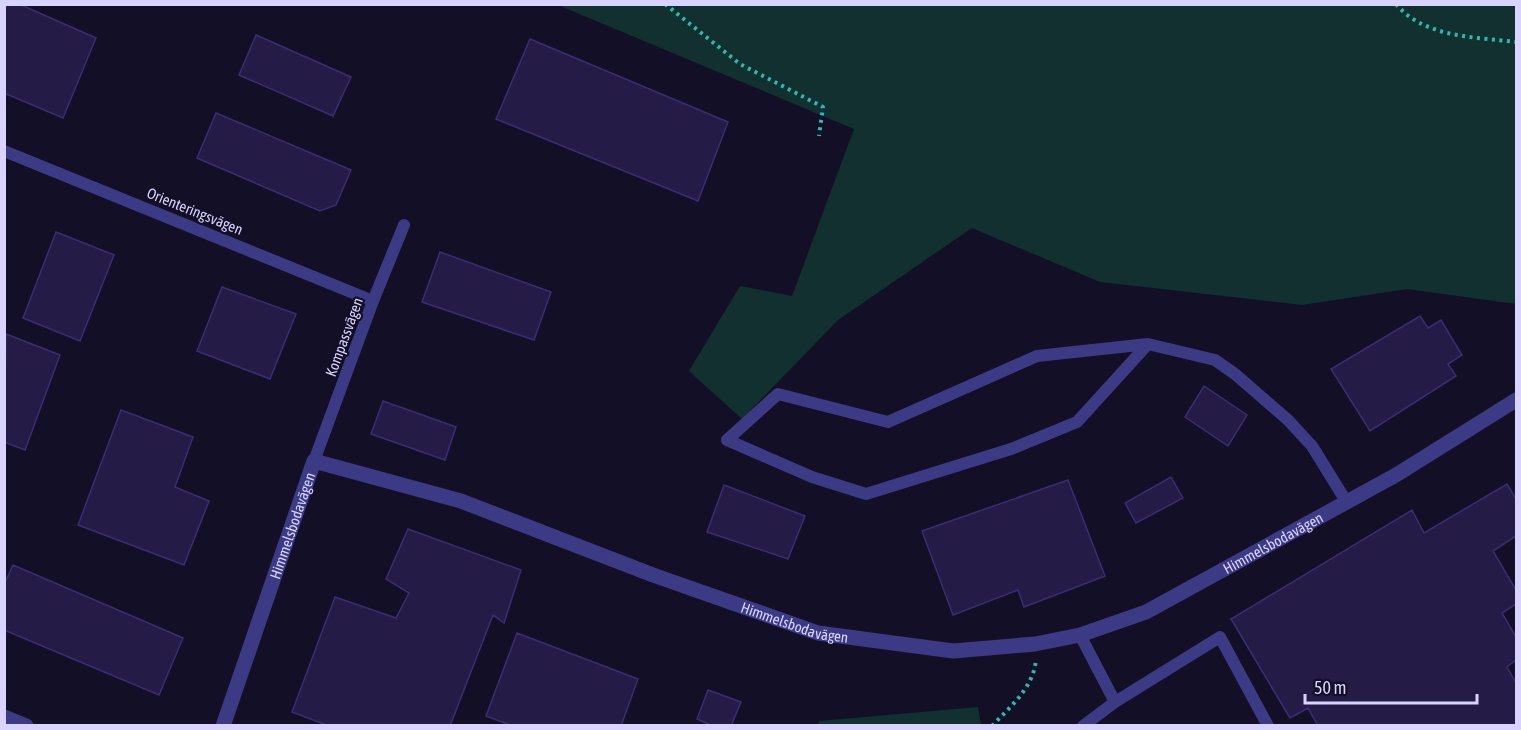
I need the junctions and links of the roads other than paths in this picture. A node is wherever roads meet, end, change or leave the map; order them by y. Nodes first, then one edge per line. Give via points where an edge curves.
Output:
1 (4, 151) edge
2 (404, 225) dead end
3 (373, 301) junction
4 (1148, 344) junction
5 (1516, 400) edge
6 (314, 461) junction
7 (1346, 501) junction
8 (1080, 635) junction
9 (1115, 702) junction
10 (4, 717) edge
11 (26, 726) edge
12 (223, 726) edge
13 (1083, 726) edge
14 (1268, 726) edge

1 - 3 lane, Orienteringsvägen
2 - 3 lane, Kompassvägen
3 - 6 lane, Kompassvägen
4 - 4 lane via 1036,356 888,422 778,394 727,440 812,477 866,494 1011,449 1077,422
4 - 7 lane via 1215,360 1257,391 1312,446
5 - 7 street, Himmelsbodavägen via 1396,475
6 - 8 street, Himmelsbodavägen via 461,501 652,575 818,633 953,651 1035,644
6 - 12 street, Himmelsbodavägen
7 - 8 street, Himmelsbodavägen via 1146,612
8 - 9 lane
9 - 13 lane
9 - 14 lane via 1220,637
10 - 11 street

